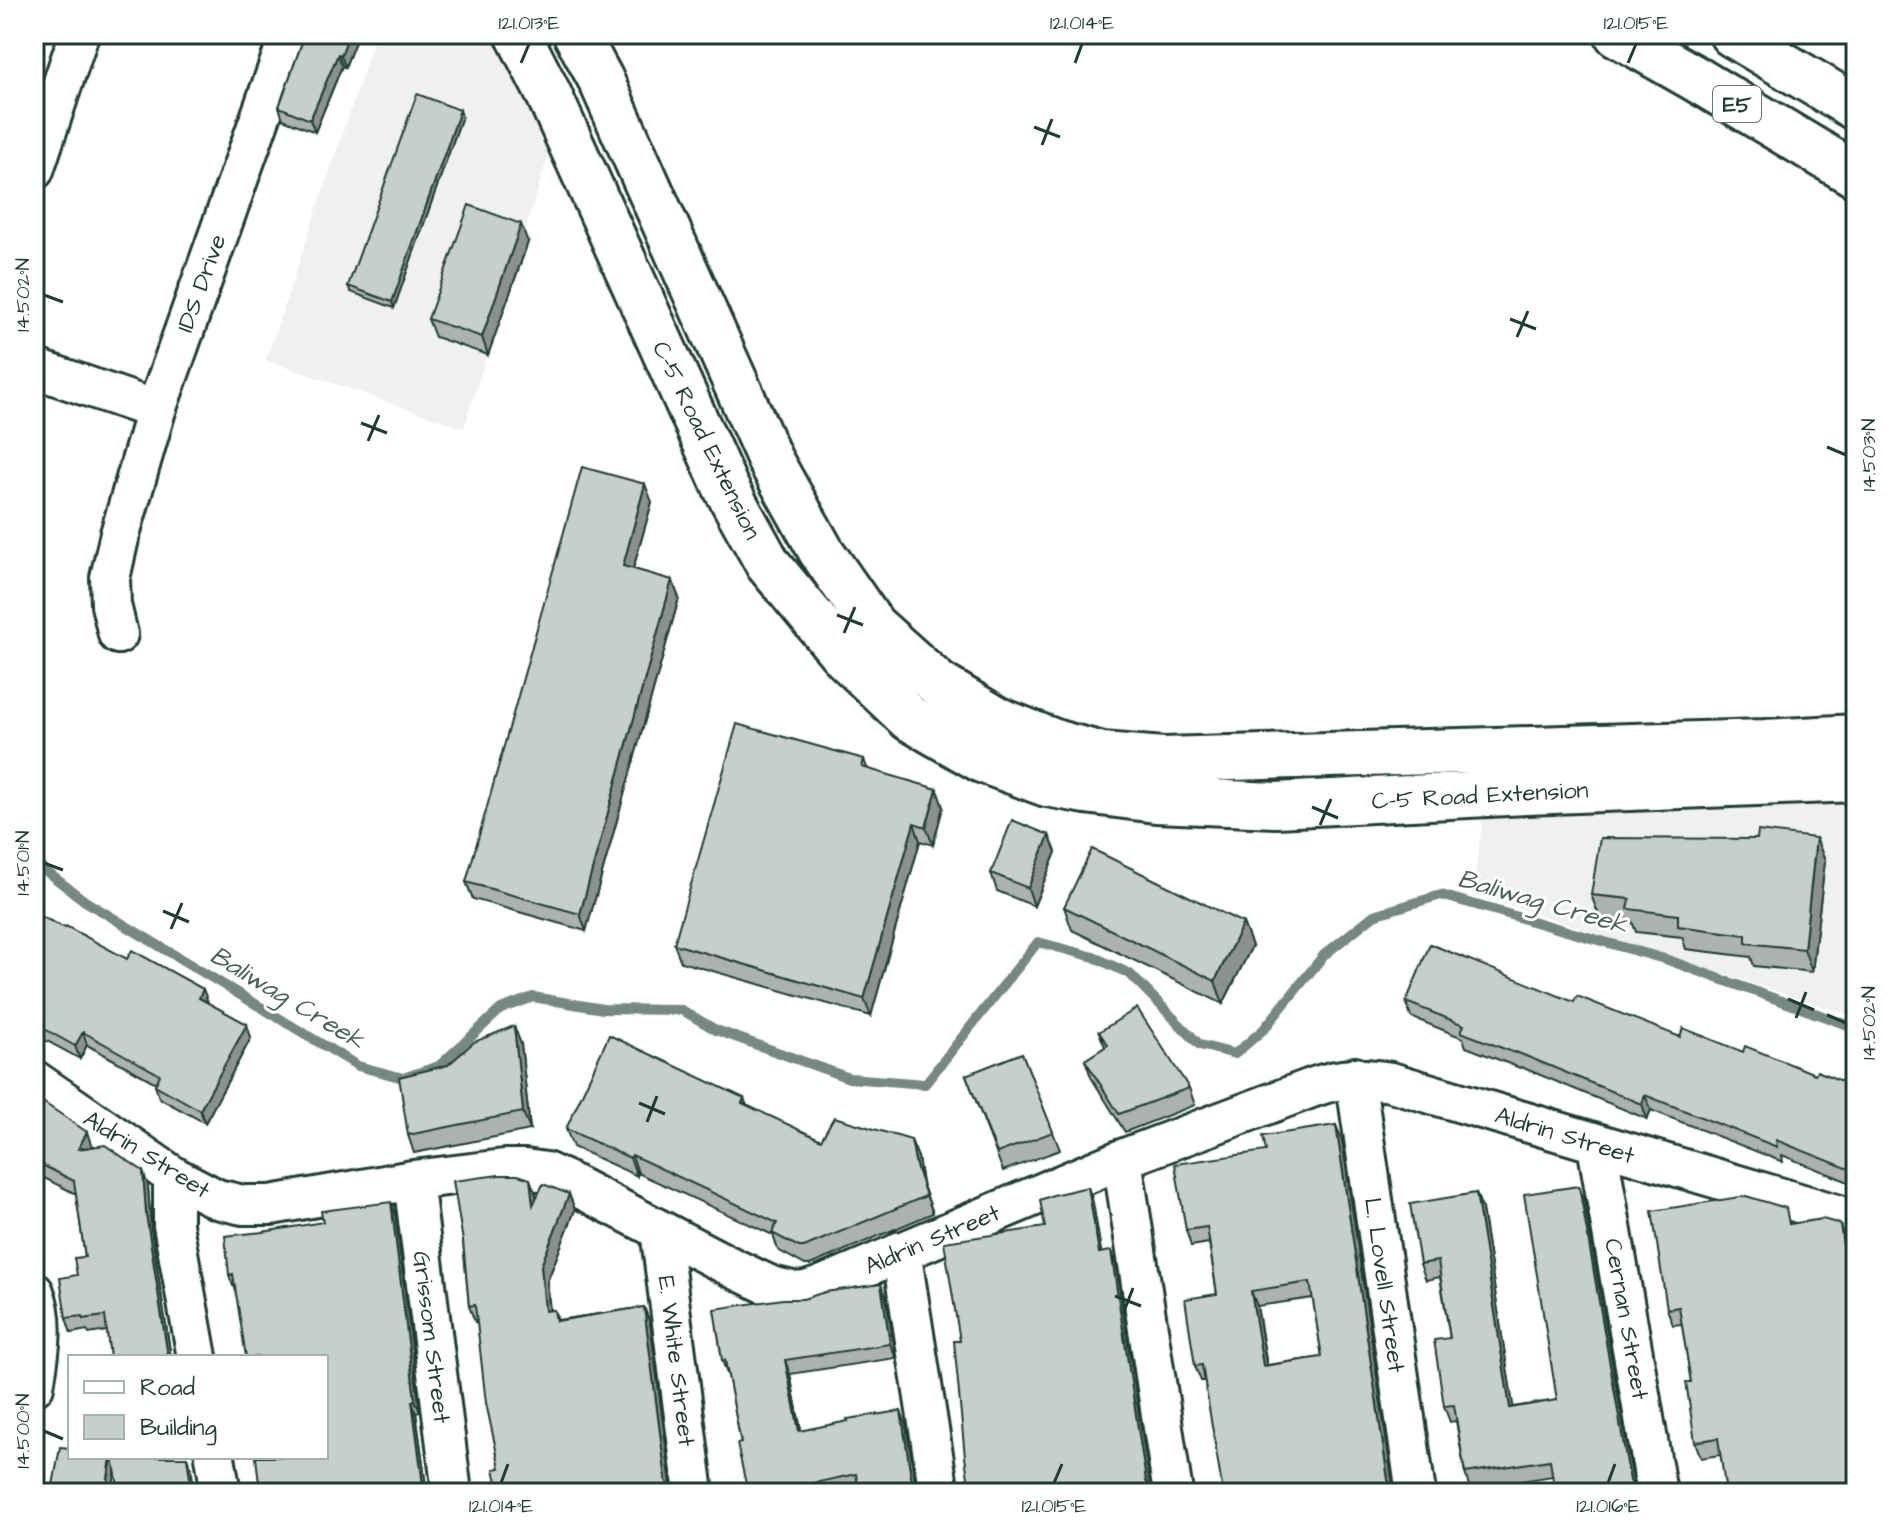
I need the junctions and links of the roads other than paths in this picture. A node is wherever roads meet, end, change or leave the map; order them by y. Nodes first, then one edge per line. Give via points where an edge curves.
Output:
1 (79, 34) edge
2 (290, 34) edge
3 (518, 34) edge
4 (576, 34) edge
5 (1617, 34) edge
6 (1732, 34) edge
7 (1856, 108) edge
8 (34, 170) edge
9 (1856, 175) edge
10 (34, 368) edge
11 (156, 410) junction
12 (118, 634) dead end
13 (1856, 737) edge
14 (1856, 779) edge
15 (1355, 1077) junction
16 (34, 1080) edge
17 (1597, 1145) junction
18 (1122, 1159) junction
19 (173, 1176) junction
20 (413, 1180) junction
21 (1856, 1220) edge
22 (660, 1230) junction
23 (901, 1251) junction
24 (34, 1292) edge
25 (197, 1355) edge
26 (34, 1386) edge
27 (215, 1459) edge
28 (221, 1493) edge
29 (452, 1493) edge
30 (694, 1493) edge
31 (939, 1493) edge
32 (1173, 1493) edge
33 (1416, 1493) edge
34 (1657, 1493) edge

1 - 8 street
2 - 11 street, IDS Drive
3 - 14 main road, C-5 Road Extension via 726,488 768,564 845,657 909,718 982,760 1047,784 1086,791 1276,805
4 - 13 main road, C-5 Road Extension via 770,460 821,551 873,626 938,684 996,719 1102,755 1163,760
5 - 9 main road, E5
6 - 7 main road, E5
10 - 11 street
11 - 12 street, IDS Drive via 110,578
15 - 17 street, Aldrin Street via 1391,1082
15 - 18 street, Aldrin Street
15 - 33 street, L. Lovell Street
16 - 19 street, Aldrin Street
17 - 21 street, Aldrin Street
17 - 34 street, Cernan Street
18 - 23 street, Aldrin Street
18 - 32 street
19 - 20 street, Aldrin Street via 217,1199 243,1205 271,1205
19 - 25 street via 173,1225
20 - 22 street, Aldrin Street via 504,1169 546,1172
20 - 29 street, Grissom Street
22 - 23 street, Aldrin Street via 771,1286 796,1292
22 - 30 street, E. White Street
23 - 31 street
24 - 26 street via 41,1339
27 - 28 street

